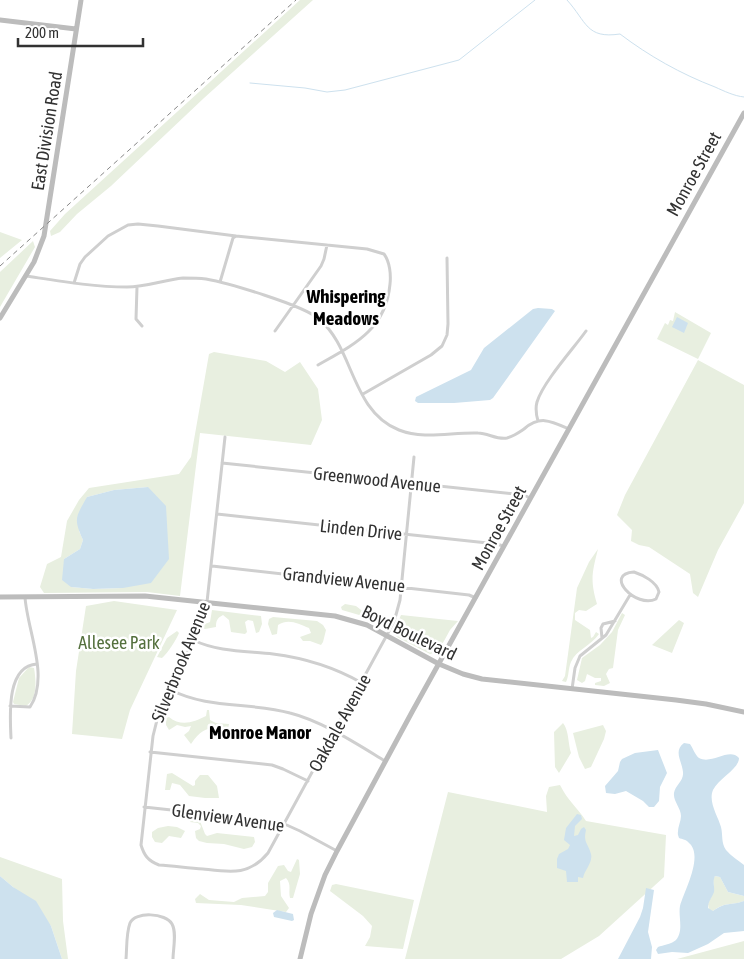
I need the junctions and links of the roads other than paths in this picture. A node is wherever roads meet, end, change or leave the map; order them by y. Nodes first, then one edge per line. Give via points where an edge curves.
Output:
1 (81, 0) edge
2 (0, 20) edge
3 (76, 29) junction
4 (744, 113) edge
5 (236, 236) junction
6 (327, 245) junction
7 (448, 258) dead end
8 (26, 276) junction
9 (74, 282) junction
10 (220, 282) junction
11 (137, 287) junction
12 (293, 306) junction
13 (0, 318) edge
14 (142, 326) dead end
15 (275, 331) dead end
16 (586, 331) dead end
17 (341, 352) junction
18 (318, 365) dead end
19 (363, 394) junction
20 (538, 421) junction
21 (569, 429) junction
22 (225, 436) dead end
23 (414, 457) dead end
24 (222, 463) junction
25 (412, 483) junction
26 (531, 498) junction
27 (217, 514) junction
28 (406, 535) junction
29 (504, 547) junction
30 (211, 566) junction
31 (401, 586) junction
32 (630, 595) junction
33 (0, 597) edge
34 (25, 597) junction
35 (476, 598) junction
36 (207, 602) junction
37 (615, 621) junction
38 (387, 636) junction
39 (602, 639) junction
40 (194, 640) junction
41 (37, 664) junction
42 (439, 664) junction
43 (362, 683) junction
44 (572, 688) junction
45 (171, 690) junction
46 (10, 706) junction
47 (744, 712) edge
48 (335, 732) junction
49 (11, 738) dead end
50 (150, 752) junction
51 (386, 761) junction
52 (308, 781) junction
53 (144, 807) junction
54 (284, 824) junction
55 (337, 851) junction
56 (146, 856) joint
57 (126, 959) edge
58 (173, 959) edge
59 (300, 959) edge

1 - 3 street, East Division Road
2 - 3 street
3 - 8 street, East Division Road via 44,236
4 - 21 street, Monroe Street
5 - 6 street
5 - 9 street via 128,225 108,236 85,257
5 - 10 street
6 - 12 street via 321,266
6 - 17 street via 381,252 389,268 389,290 382,313 366,335
7 - 19 street via 448,324 442,346 431,356
8 - 9 street
8 - 13 street, East Division Road
9 - 11 street
10 - 11 street via 183,278
10 - 12 street
11 - 14 street via 136,319
12 - 15 street
12 - 17 street via 309,312 325,324
16 - 20 street via 541,394 536,408
17 - 18 street
17 - 19 street
19 - 20 street via 382,421 410,434 476,433 503,438 514,436
20 - 21 street via 545,420
21 - 26 street, Monroe Street
22 - 24 street, Silverbrook Avenue
23 - 25 street, Oakdale Avenue
24 - 25 street, Greenwood Avenue
24 - 27 street, Silverbrook Avenue
25 - 26 street, Greenwood Avenue
25 - 28 street, Oakdale Avenue
26 - 29 street, Monroe Street
27 - 28 street, Linden Drive
27 - 30 street, Silverbrook Avenue
28 - 29 street, Linden Drive
28 - 31 street, Oakdale Avenue
29 - 35 street, Monroe Street
30 - 31 street, Grandview Avenue
30 - 36 street, Silverbrook Avenue
31 - 35 street, Grandview Avenue via 469,594
31 - 38 street, Oakdale Avenue via 398,612
32 - 32 street via 650,602 658,597 658,588 641,574 627,572 621,582
32 - 37 street
33 - 34 street, Boyd Boulevard
34 - 36 street, Boyd Boulevard via 145,596
34 - 41 street
35 - 42 street, Monroe Street
36 - 38 street, Boyd Boulevard via 335,616 367,625
36 - 40 street, Silverbrook Avenue
37 - 39 street
37 - 39 street via 603,624
38 - 42 street, Boyd Boulevard
38 - 43 street, Oakdale Avenue
39 - 44 street via 580,656
40 - 43 street via 212,647 307,660
40 - 45 street, Silverbrook Avenue
41 - 46 street via 30,664 20,672
41 - 46 street via 36,698 30,707
42 - 44 street, Boyd Boulevard via 482,679
42 - 51 street, Monroe Street
43 - 48 street, Oakdale Avenue
44 - 47 street, Boyd Boulevard via 706,704
45 - 48 street via 206,702 290,713
45 - 50 street, Silverbrook Avenue via 154,728
46 - 49 street
48 - 51 street
48 - 52 street, Oakdale Avenue
50 - 52 street via 272,766
50 - 53 street, Silverbrook Avenue
51 - 55 street, Monroe Street
52 - 54 street, Oakdale Avenue
53 - 54 street, Glenview Avenue
53 - 56 street, Silverbrook Avenue via 141,845
54 - 55 street, Glenview Avenue
54 - 56 street, Oakdale Avenue via 261,862 241,871 159,865
55 - 59 street, Monroe Street via 311,914
57 - 58 street via 130,924 140,915 162,917 172,923

